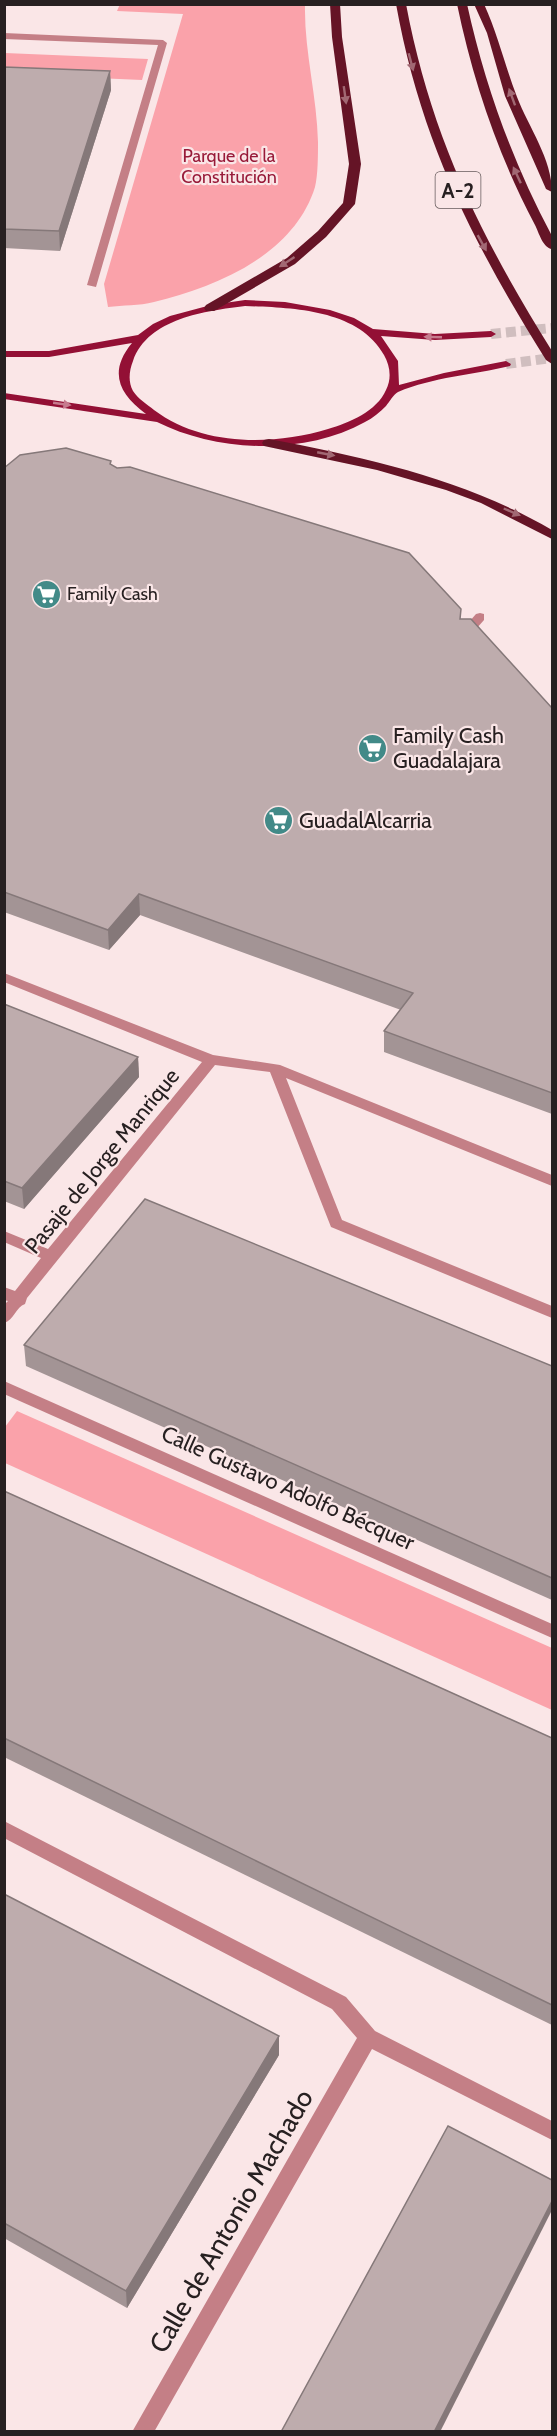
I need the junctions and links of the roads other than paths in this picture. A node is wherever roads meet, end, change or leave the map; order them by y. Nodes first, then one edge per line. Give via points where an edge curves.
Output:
1 (335, 4) edge
2 (401, 4) edge
3 (462, 4) edge
4 (479, 4) edge
5 (4, 36) edge
6 (552, 189) edge
7 (552, 246) edge
8 (92, 285) dead end
9 (210, 308) junction
10 (371, 332) junction
11 (491, 334) tunnel mouth
12 (141, 338) junction
13 (4, 354) edge
14 (552, 360) edge
15 (506, 364) tunnel mouth
16 (392, 391) junction
17 (4, 396) edge
18 (157, 419) junction
19 (269, 442) junction
20 (552, 534) edge
21 (480, 617) dead end
22 (465, 634) edge
23 (4, 977) edge
24 (211, 1060) junction
25 (275, 1068) junction
26 (552, 1181) edge
27 (4, 1236) edge
28 (51, 1256) junction
29 (4, 1293) edge
30 (20, 1300) junction
31 (552, 1312) edge
32 (4, 1317) edge
33 (4, 1387) edge
34 (552, 1631) edge
35 (4, 1829) edge
36 (368, 2037) junction
37 (552, 2131) edge
38 (142, 2432) edge

1 -> 9 highway via 355,164 349,204 291,261
2 -> 14 highway, A-2 via 406,44 421,99 445,162 475,230
7 -> 3 highway, A-2 via 482,90
6 -> 4 highway via 512,96
5 - 8 street via 163,43
9 - 10 main road via 245,303 281,304 326,312
9 - 12 main road via 184,315
11 -> 10 main road via 435,337
10 - 16 main road via 389,350 396,370
12 - 13 main road via 49,354
12 - 18 main road via 127,357 123,376 129,394
15 - 16 main road
16 - 19 main road via 379,407 359,421 333,432
17 -> 18 main road
18 - 19 main road via 208,438
19 -> 20 highway via 430,479 529,520
21 - 22 street
23 - 24 street
24 - 25 street
24 - 28 street, Pasaje de Jorge Manrique
25 - 26 street
25 - 31 street via 336,1222
27 - 28 street
28 - 30 street, Pasaje de Jorge Manrique
29 - 30 street
30 - 32 street, Pasaje de Jorge Manrique
33 - 34 street, Calle Gustavo Adolfo Bécquer
35 - 36 street via 339,2003
36 - 37 street
36 - 38 street, Calle de Antonio Machado

